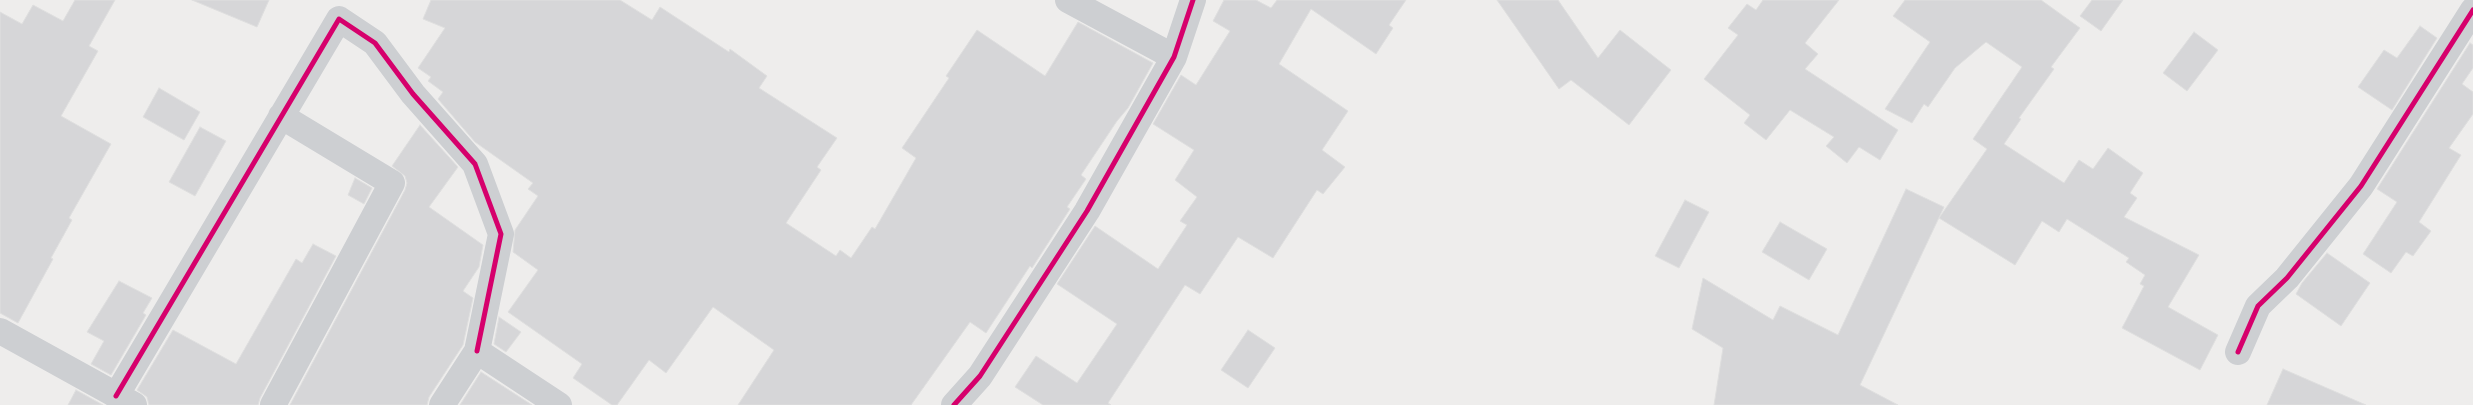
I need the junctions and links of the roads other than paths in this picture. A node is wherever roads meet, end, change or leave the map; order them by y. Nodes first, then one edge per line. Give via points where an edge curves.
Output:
1 (1068, 0) edge
2 (1194, 0) edge
3 (2473, 10) edge
4 (1174, 57) junction
5 (282, 116) junction
6 (0, 331) edge
7 (476, 351) junction
8 (2238, 352) dead end
9 (125, 400) edge
10 (273, 405) edge
11 (442, 405) edge
12 (559, 405) edge
13 (954, 405) edge

1 - 4 street
2 - 4 street
3 - 8 street via 2361,186 2287,278 2258,306
4 - 13 street via 1086,211 980,376
5 - 7 street via 339,19 375,42 414,94 475,164 501,234
5 - 9 street
5 - 10 street via 392,183
6 - 9 street
7 - 11 street
7 - 12 street

